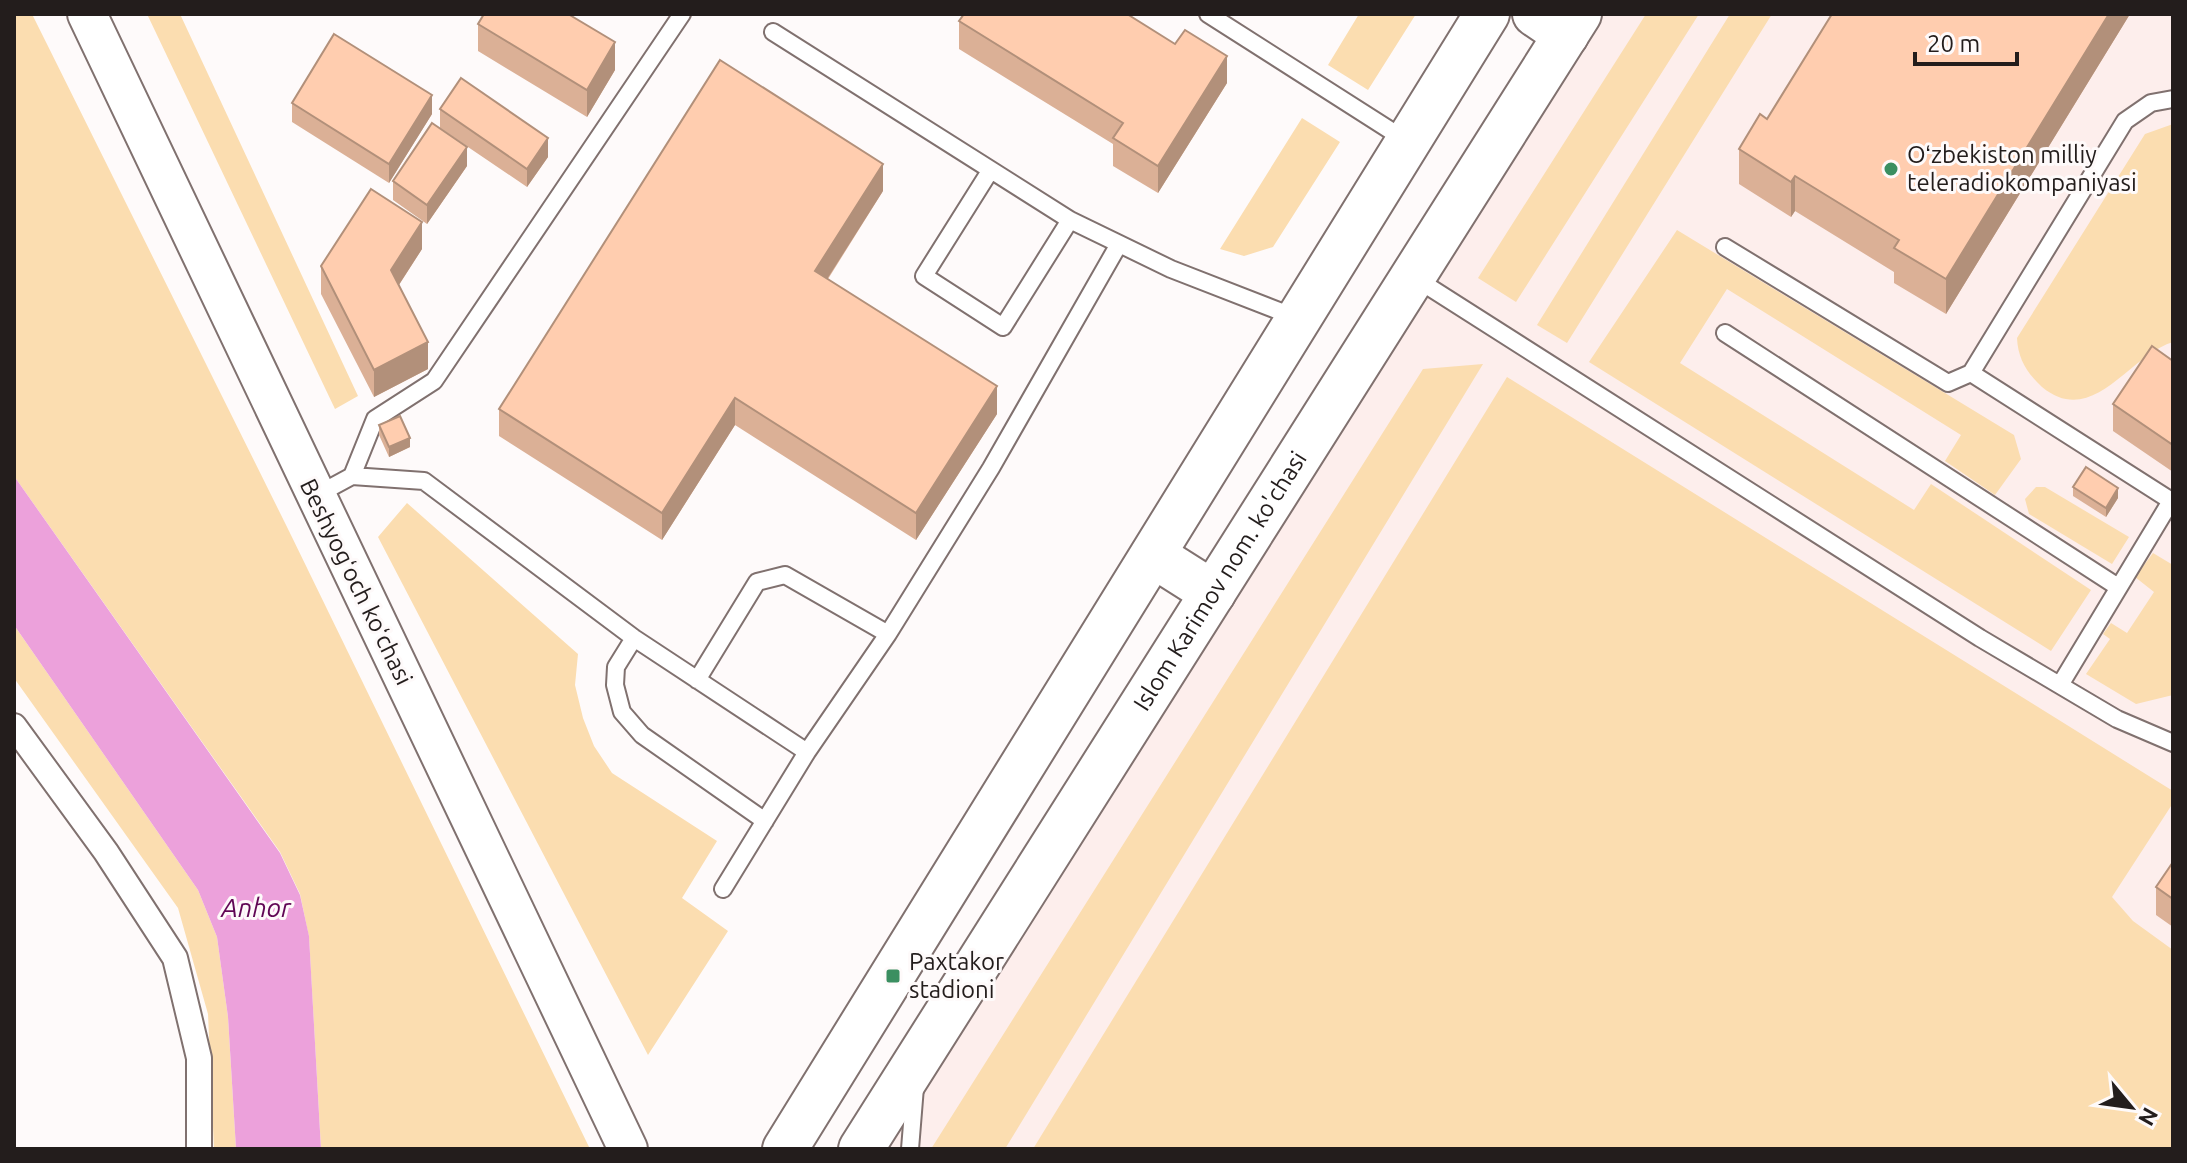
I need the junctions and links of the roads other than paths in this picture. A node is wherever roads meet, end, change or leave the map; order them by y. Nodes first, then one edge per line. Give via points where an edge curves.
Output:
1 (87, 14) edge
2 (107, 14) edge
3 (682, 14) edge
4 (1208, 14) edge
5 (1487, 14) edge
6 (1560, 21) edge
7 (773, 32) dead end
8 (2173, 99) edge
9 (1408, 142) junction
10 (990, 171) junction
11 (1070, 220) junction
12 (1119, 244) junction
13 (1725, 247) dead end
14 (1413, 277) junction
15 (1299, 319) junction
16 (1725, 333) dead end
17 (1971, 373) junction
18 (331, 487) junction
19 (2172, 501) edge
20 (1153, 555) junction
21 (2118, 587) junction
22 (1213, 593) junction
23 (888, 634) junction
24 (634, 638) junction
25 (697, 680) junction
26 (2060, 685) junction
27 (14, 726) edge
28 (2173, 743) edge
29 (807, 752) junction
30 (765, 821) junction
31 (723, 889) dead end
32 (916, 1062) junction
33 (199, 1149) edge
34 (628, 1149) edge
35 (646, 1149) edge
36 (785, 1149) edge
37 (861, 1149) edge
38 (910, 1149) edge

1 - 18 street, Beshyogʻoch koʻchasi
2 - 18 street, Beshyogʻoch koʻchasi
3 - 18 lane via 434,381 375,419
4 - 9 lane
5 - 9 main road
6 - 14 main road, Islom Karimov nom. ko'chasi
7 - 10 lane
8 - 17 lane via 2151,103 2125,121
9 - 15 main road
10 - 11 lane
10 - 11 lane via 924,276 1003,327
11 - 12 lane
12 - 15 lane
12 - 23 lane via 991,468
13 - 17 lane via 1948,383
14 - 22 main road, Islom Karimov nom. ko'chasi
14 - 26 lane
15 - 20 main road
16 - 21 lane
17 - 19 lane
18 - 24 lane via 424,481
18 - 34 street, Beshyogʻoch koʻchasi
18 - 35 street, Beshyogʻoch koʻchasi
19 - 21 lane
20 - 22 main road
20 - 36 main road
21 - 26 lane
22 - 32 main road, Islom Karimov nom. ko'chasi
23 - 25 lane via 785,575 757,582
23 - 29 lane
24 - 25 lane
24 - 30 lane via 616,667 622,712 642,735
25 - 29 lane
26 - 28 lane via 2117,719
27 - 33 street via 175,958 199,1058
29 - 30 lane
30 - 31 lane
32 - 37 main road, Islom Karimov nom. ko'chasi
32 - 38 lane

